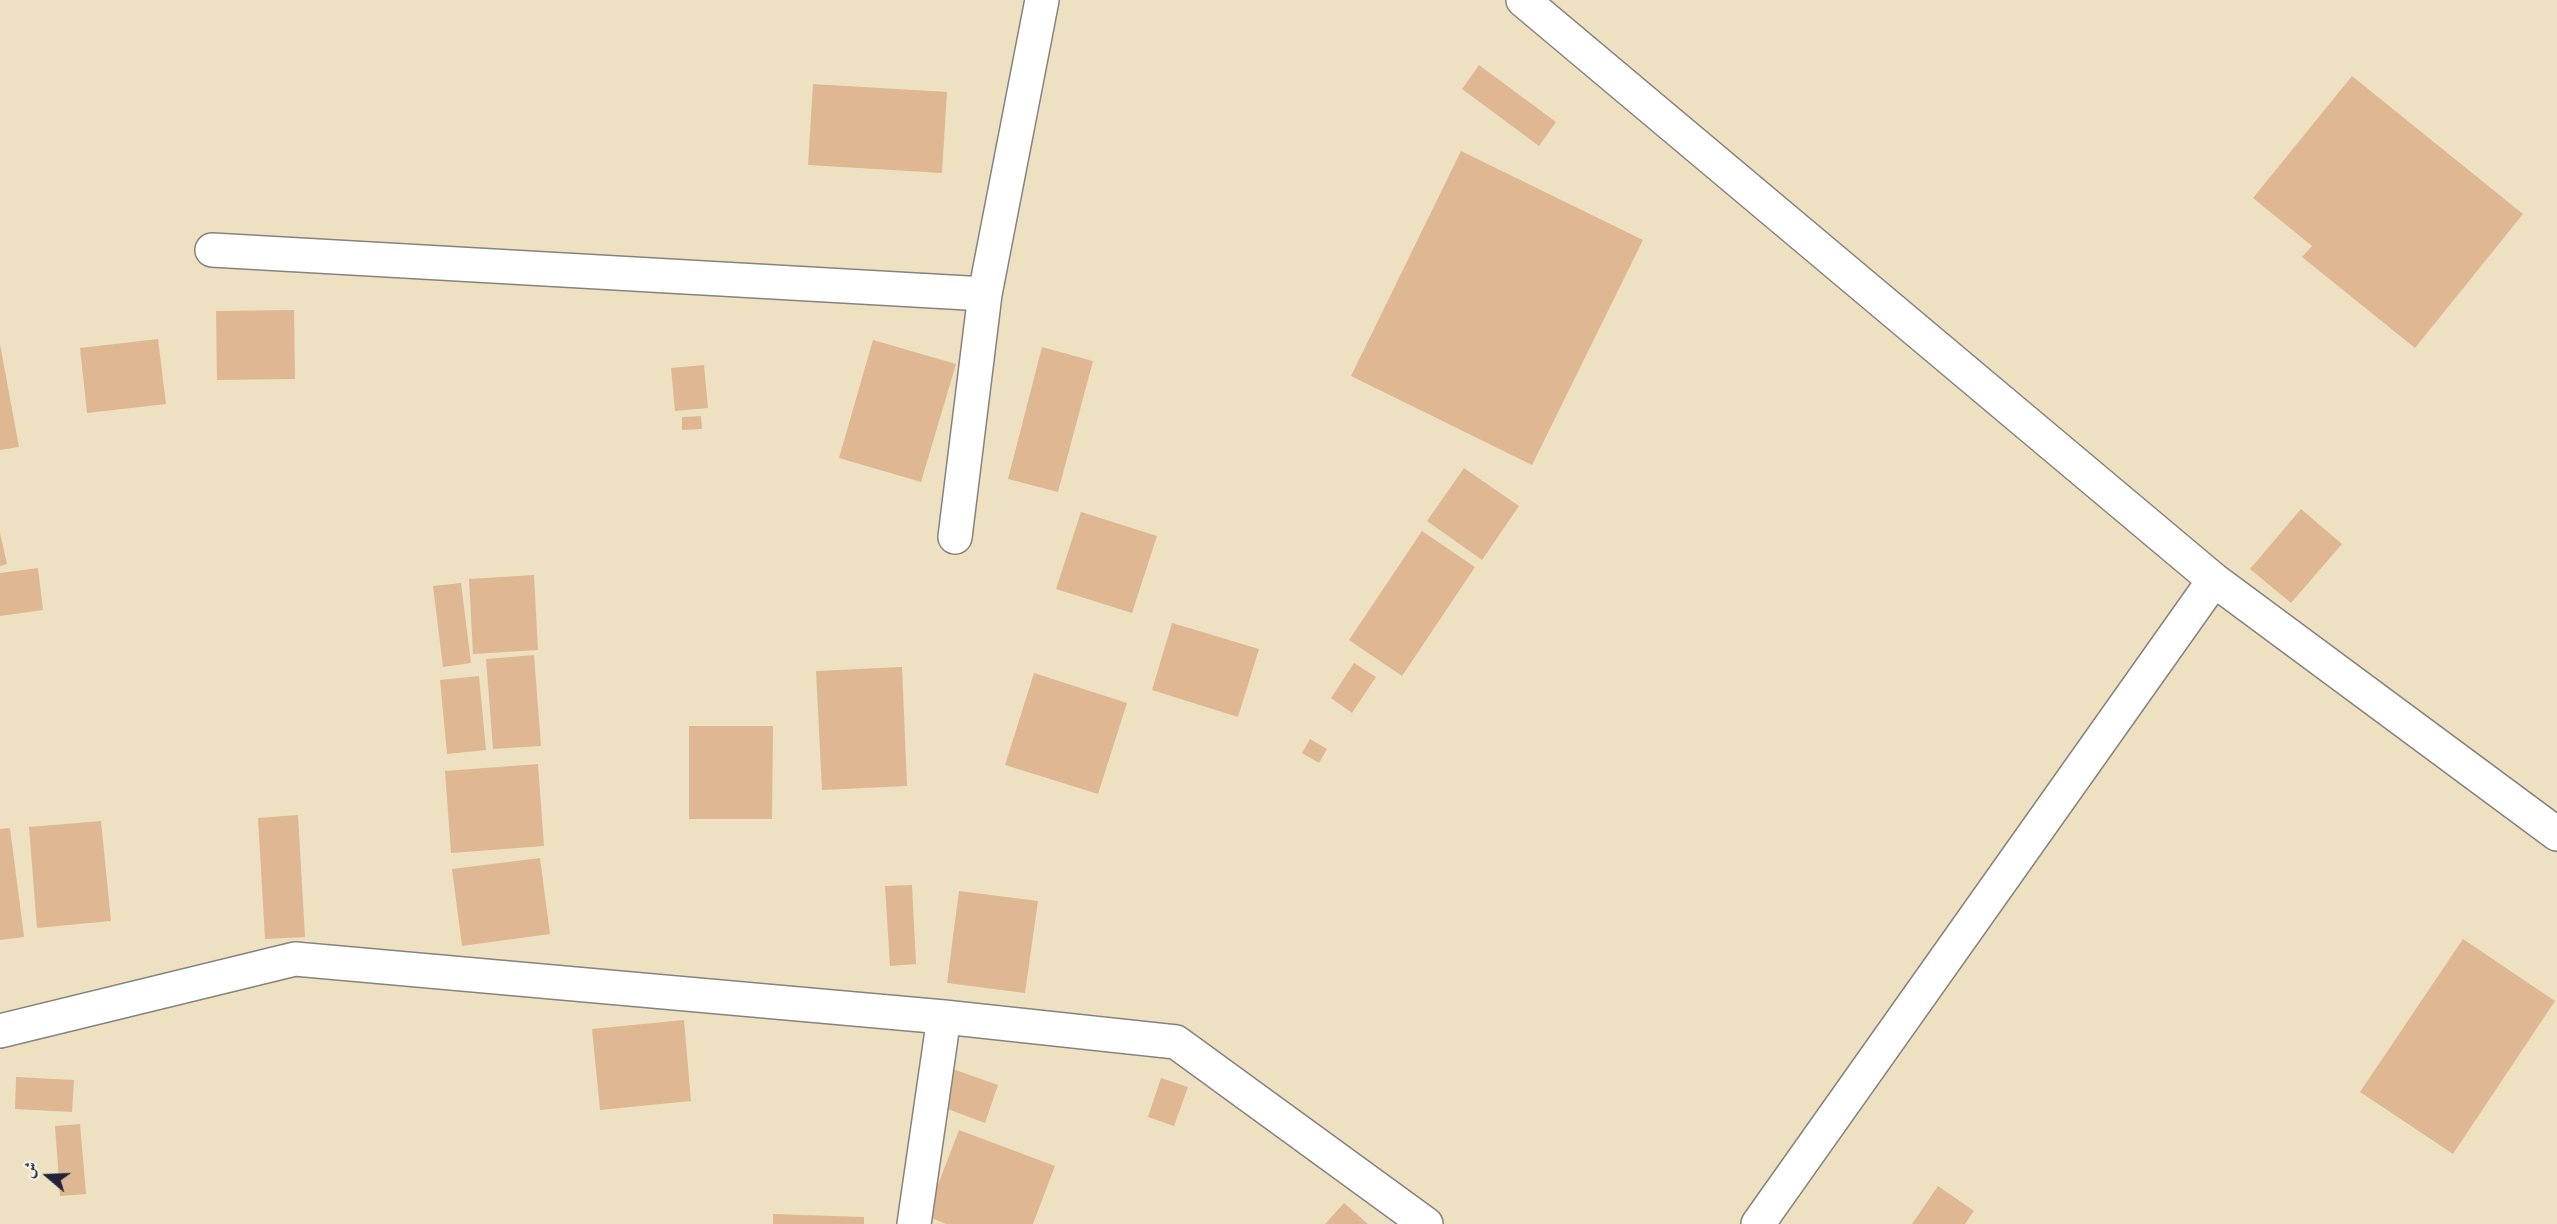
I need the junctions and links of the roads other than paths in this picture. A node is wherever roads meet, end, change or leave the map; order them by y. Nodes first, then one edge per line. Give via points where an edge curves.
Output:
1 (1042, 0) edge
2 (1523, 0) edge
3 (212, 250) dead end
4 (985, 294) junction
5 (955, 537) dead end
6 (2214, 580) junction
7 (2557, 834) edge
8 (944, 1017) junction
9 (0, 1031) edge
10 (914, 1224) edge
11 (1426, 1224) edge
12 (1758, 1224) edge

1 - 4 street
2 - 6 street
3 - 4 street
4 - 5 street
6 - 7 street
6 - 12 street
8 - 9 street via 295,959
8 - 10 street
8 - 11 street via 1176,1042

